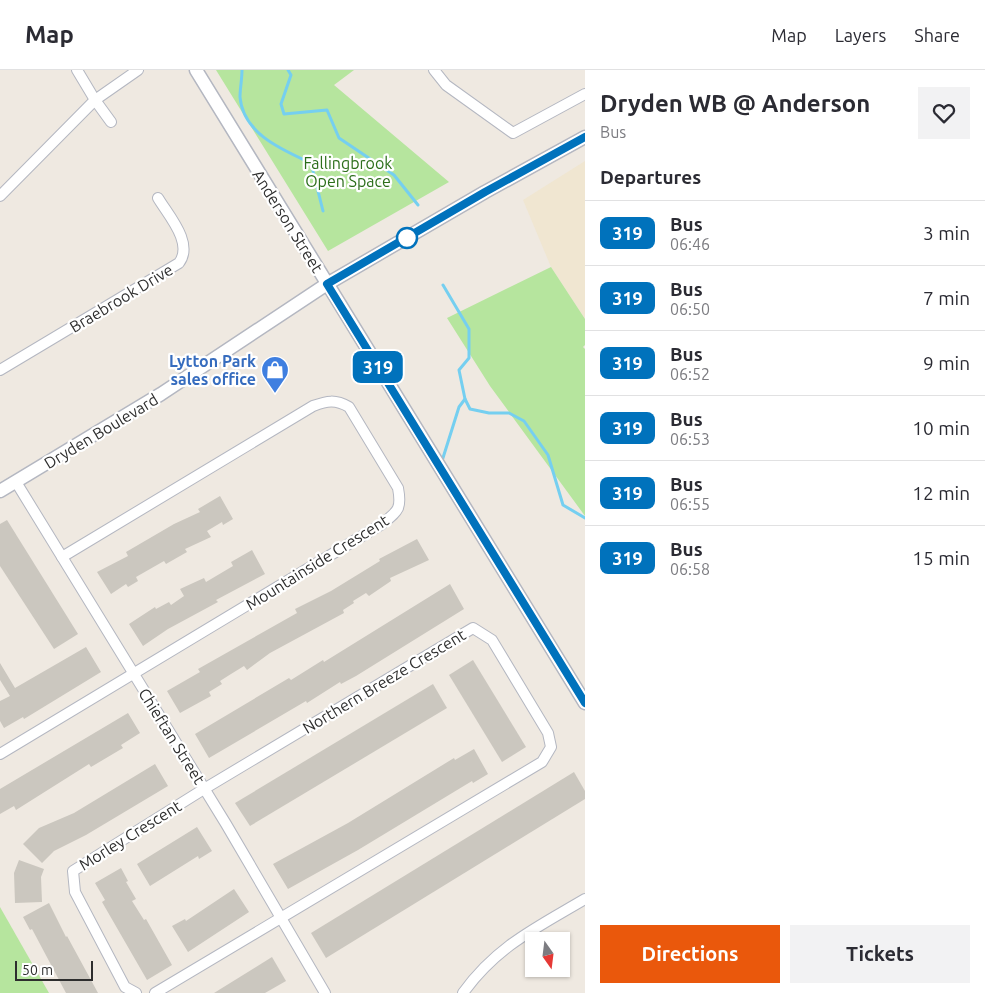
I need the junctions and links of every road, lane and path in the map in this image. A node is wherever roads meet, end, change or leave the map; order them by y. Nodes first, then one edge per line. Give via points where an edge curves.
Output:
1 (77, 70) edge
2 (138, 70) edge
3 (196, 70) edge
4 (434, 70) edge
5 (585, 94) edge
6 (95, 100) junction
7 (111, 122) dead end
8 (585, 137) edge
9 (0, 196) edge
10 (158, 198) dead end
11 (327, 284) junction
12 (0, 370) edge
13 (16, 482) junction
14 (0, 491) edge
15 (62, 557) junction
16 (133, 674) junction
17 (585, 704) edge
18 (0, 754) edge
19 (204, 788) junction
20 (585, 899) edge
21 (280, 917) junction
22 (136, 993) edge
23 (155, 993) edge
24 (325, 993) edge
25 (463, 993) edge

1 - 6 street
2 - 6 street
3 - 11 street, Anderson Street
4 - 5 street via 446,84 513,133
6 - 7 street
6 - 9 street
8 - 11 street, Dryden Boulevard
10 - 12 street, Braebrook Drive via 184,241 184,255 179,263
11 - 13 street, Dryden Boulevard via 162,394
11 - 17 street, Anderson Street
13 - 14 street, Dryden Boulevard
13 - 15 street, Chieftan Street
15 - 16 street, Chieftan Street
15 - 16 street, Mountainside Crescent via 313,406 339,401 354,415 398,488 399,510 382,524
16 - 18 street
16 - 19 street, Chieftan Street
19 - 21 street, Chieftan Street
19 - 21 street, Northern Breeze Crescent via 473,628 492,640 538,716 551,747 542,762
19 - 22 street, Morley Crescent via 74,871 75,892 126,987
20 - 25 street via 499,952
21 - 23 street
21 - 24 street, Chieftan Street

